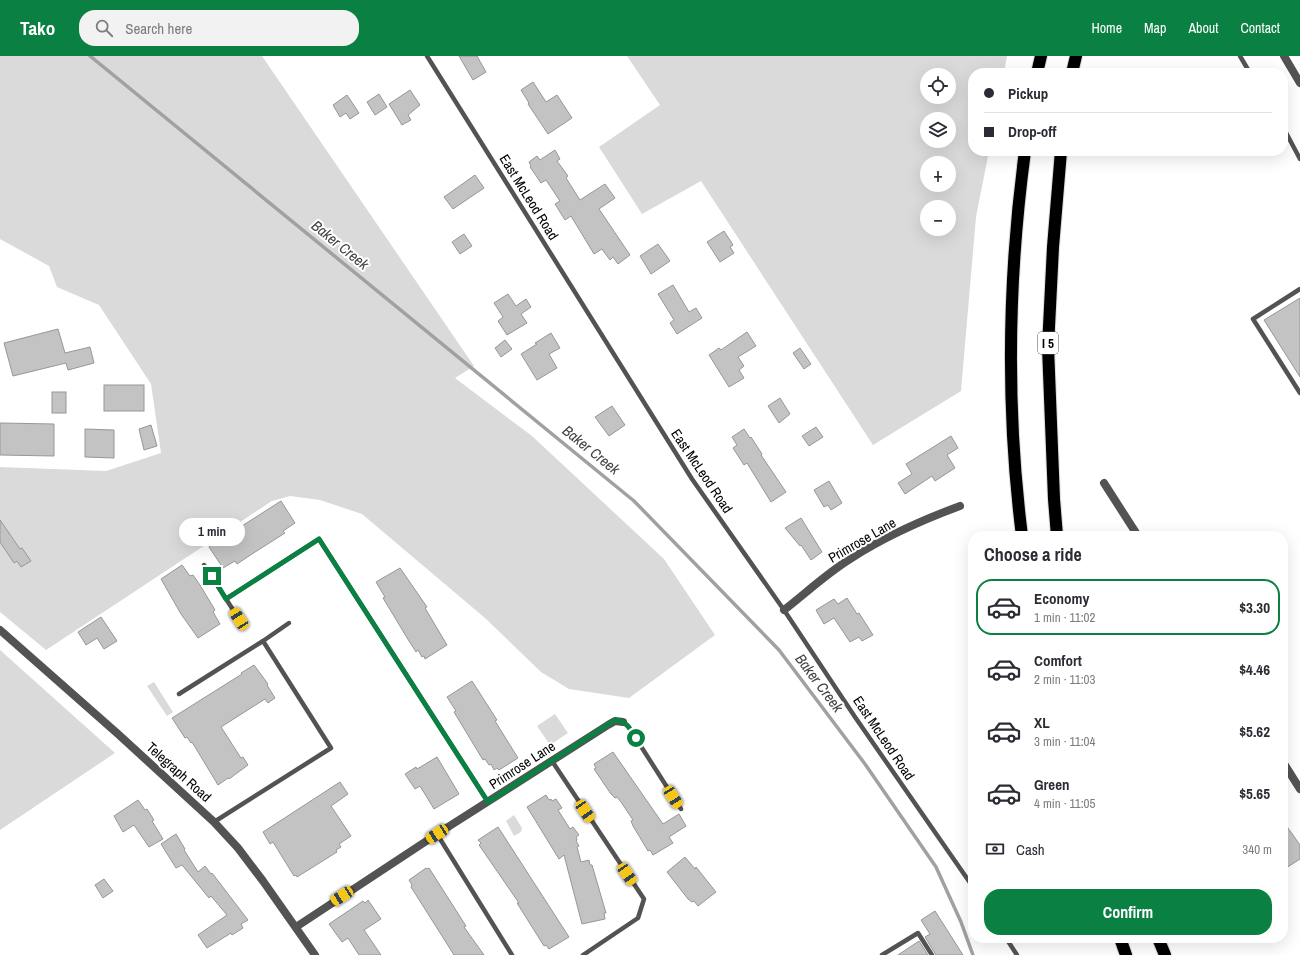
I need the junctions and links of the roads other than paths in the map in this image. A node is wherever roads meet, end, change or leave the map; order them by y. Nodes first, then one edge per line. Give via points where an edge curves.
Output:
1 (428, 56) edge
2 (1041, 56) edge
3 (1076, 56) edge
4 (1240, 56) edge
5 (1284, 56) edge
6 (1038, 68) edge
7 (1073, 68) edge
8 (1247, 68) edge
9 (1300, 82) edge
10 (1288, 136) edge
11 (1025, 156) edge
12 (1061, 156) edge
13 (1300, 159) edge
14 (1300, 289) edge
15 (1300, 393) edge
16 (1104, 483) dead end
17 (960, 506) dead end
18 (1022, 531) edge
19 (1057, 531) edge
20 (1135, 531) edge
21 (204, 565) dead end
22 (226, 599) junction
23 (784, 610) junction
24 (239, 619) dead end
25 (289, 623) dead end
26 (0, 630) edge
27 (263, 641) junction
28 (179, 694) dead end
29 (623, 722) joint
30 (552, 761) junction
31 (1288, 770) edge
32 (1300, 789) edge
33 (488, 802) junction
34 (681, 809) dead end
35 (214, 822) junction
36 (437, 834) junction
37 (968, 880) edge
38 (296, 927) junction
39 (1009, 943) edge
40 (1122, 943) edge
41 (1160, 943) edge
42 (1165, 954) edge
43 (315, 955) edge
44 (512, 955) edge
45 (583, 955) edge
46 (884, 955) edge
47 (932, 955) edge
48 (1017, 955) edge
49 (1126, 955) edge

1 - 23 lane, East McLeod Road via 692,479
2 - 6 highway
3 - 7 highway
4 - 8 lane
5 - 9 street
10 - 13 lane
11 - 18 highway via 1015,258 1012,346 1014,435
12 - 19 highway, I 5 via 1048,347
14 - 15 lane via 1253,319
16 - 20 street
17 - 23 street, Primrose Lane via 900,532 849,559
21 - 22 lane
22 - 24 lane
22 - 33 lane via 319,539
23 - 37 lane, East McLeod Road
25 - 27 lane
26 - 35 street, Telegraph Road
27 - 28 lane
27 - 35 lane via 330,748
29 - 30 street, Primrose Lane via 615,720
29 - 34 lane
30 - 33 street, Primrose Lane
30 - 45 lane via 644,899 638,918
31 - 32 street
33 - 36 street, Primrose Lane
35 - 38 street, Telegraph Road via 238,848
36 - 38 street, Primrose Lane
36 - 44 lane
38 - 43 street, Telegraph Road
39 - 48 lane
40 - 49 highway
41 - 42 highway
46 - 47 lane via 918,933

